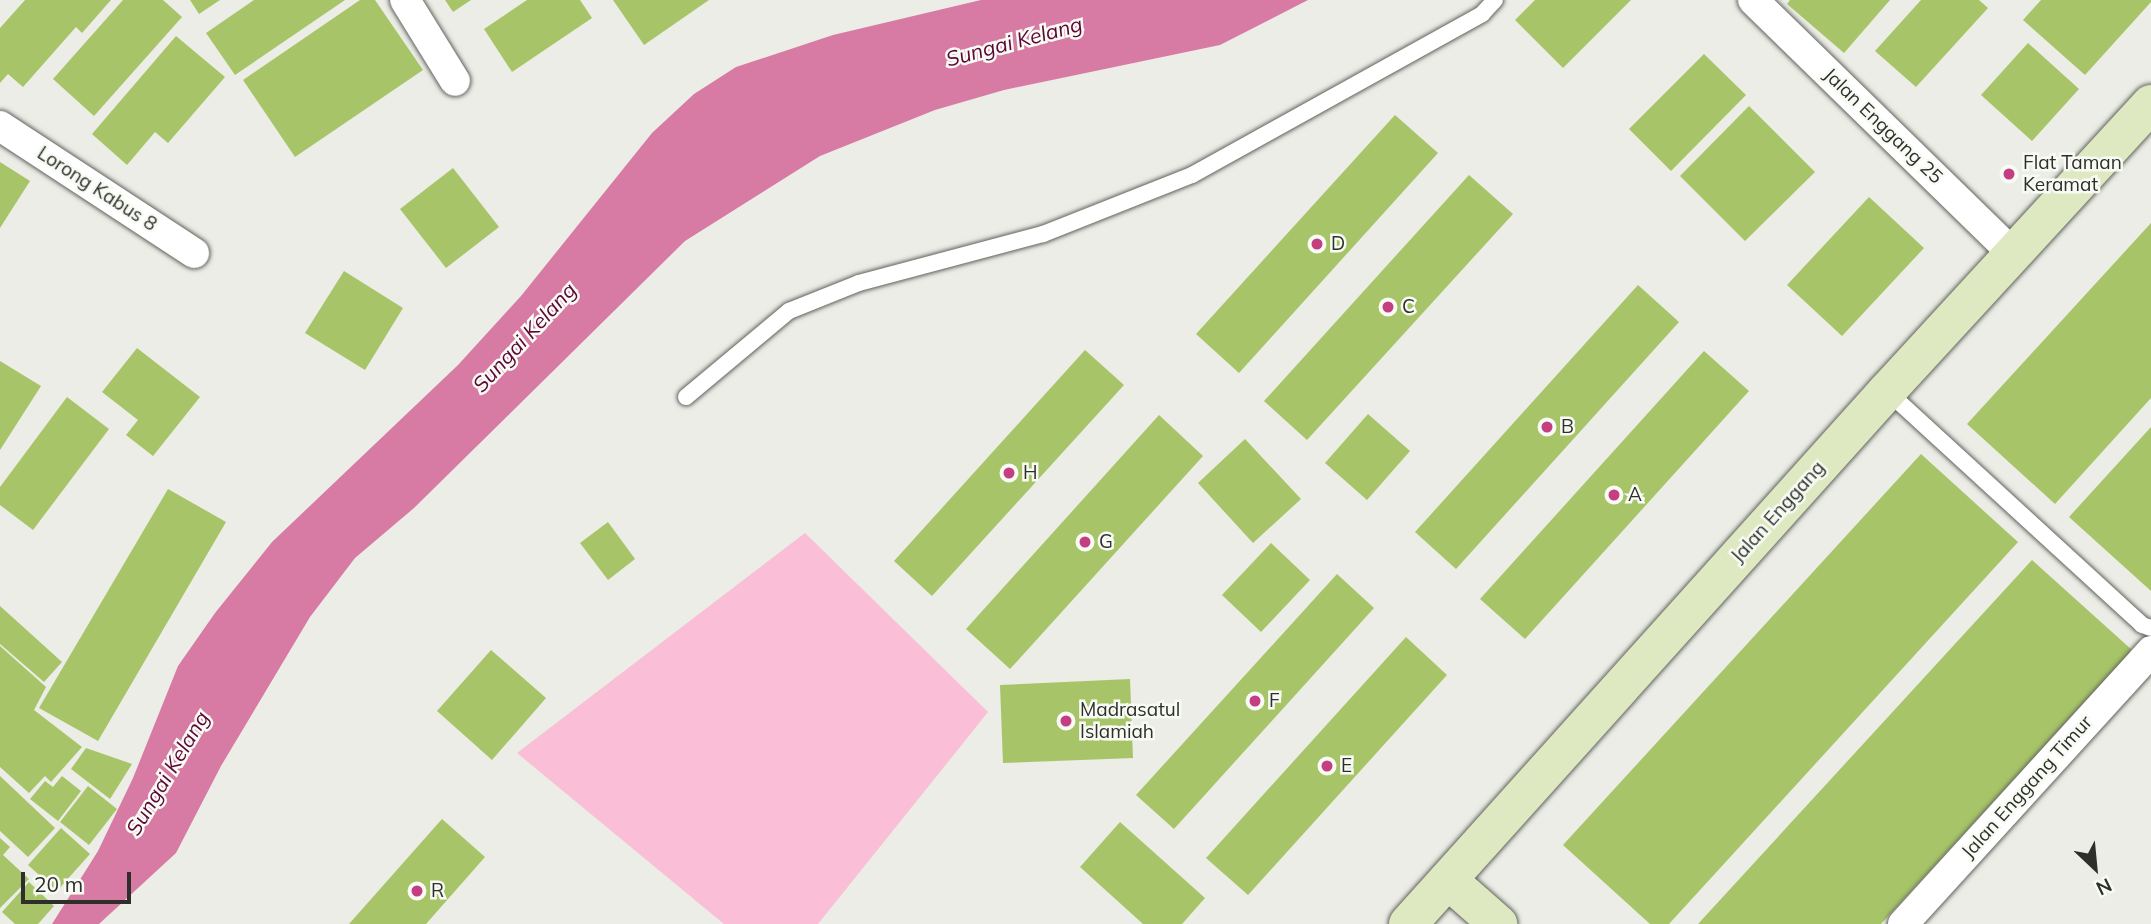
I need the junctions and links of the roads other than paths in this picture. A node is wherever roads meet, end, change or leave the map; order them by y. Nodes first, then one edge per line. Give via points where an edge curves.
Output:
1 (405, 0) edge
2 (1495, 0) edge
3 (1753, 0) edge
4 (455, 81) dead end
5 (2151, 104) edge
6 (0, 126) edge
7 (194, 253) dead end
8 (2012, 253) junction
9 (1887, 391) junction
10 (687, 397) dead end
11 (2151, 628) edge
12 (2151, 651) edge
13 (1448, 880) junction
14 (1408, 924) edge
15 (1498, 924) edge
16 (1903, 924) edge

1 - 4 street
2 - 10 lane via 1482,14 1192,175 1042,234 859,284 789,311
3 - 8 street, Jalan Enggang 25
5 - 8 main road, Jalan Enggang
6 - 7 street, Lorong Kabus 8
8 - 9 main road, Jalan Enggang
9 - 11 lane via 2142,625
9 - 13 main road, Jalan Enggang
12 - 16 street, Jalan Enggang Timur
13 - 14 main road, Jalan Enggang
13 - 15 main road

